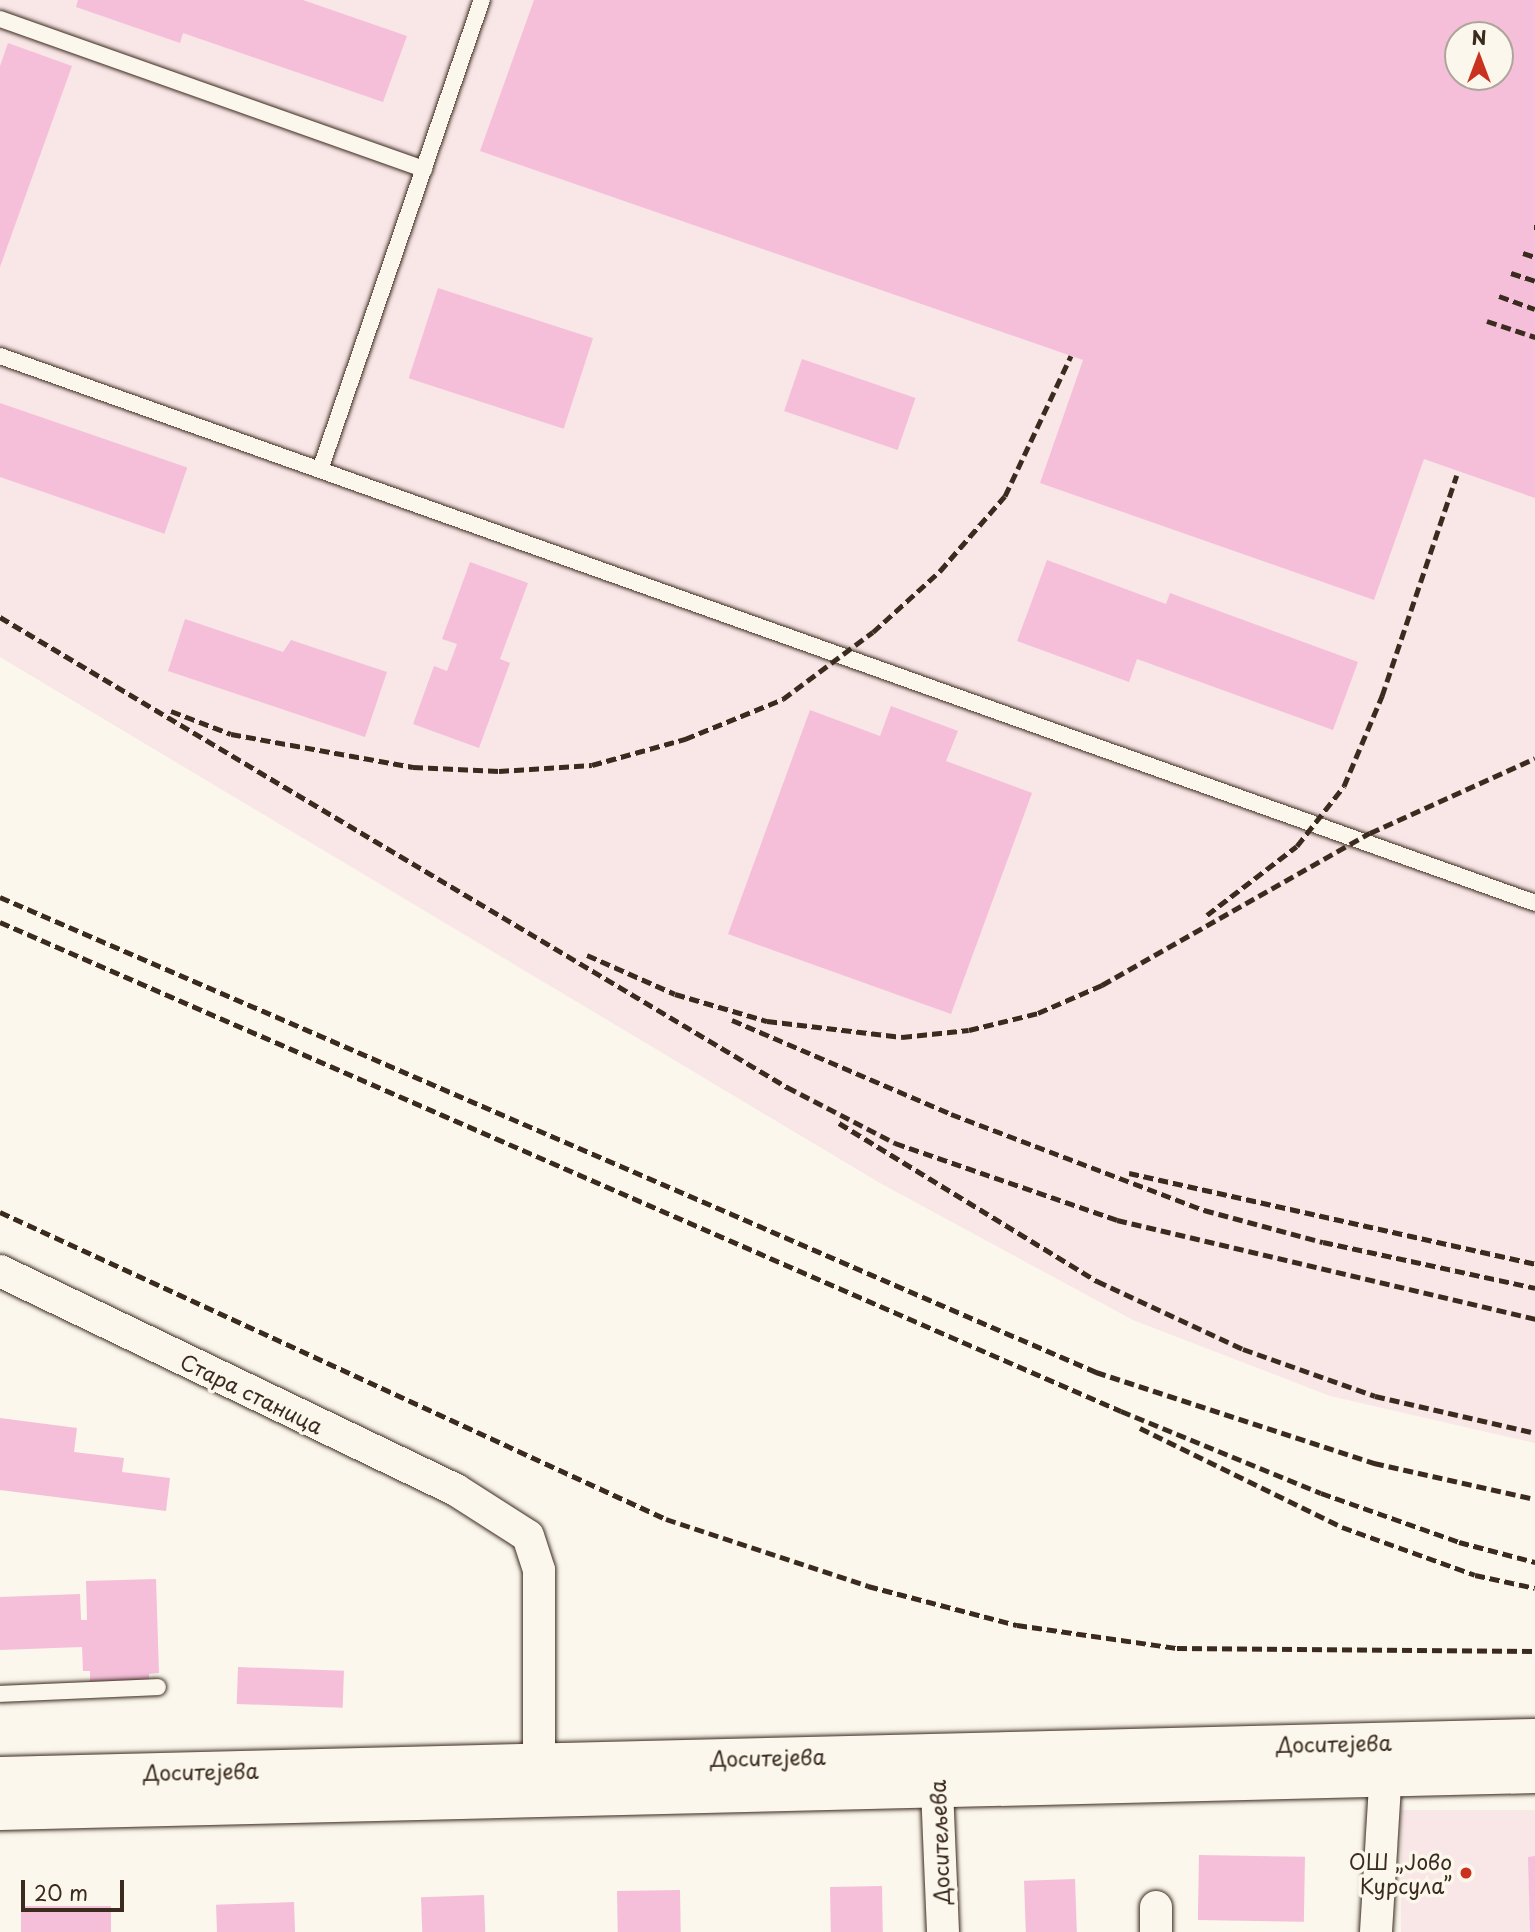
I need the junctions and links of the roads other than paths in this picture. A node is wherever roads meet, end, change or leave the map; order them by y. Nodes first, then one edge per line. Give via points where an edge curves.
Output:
1 (482, 0) edge
2 (0, 19) edge
3 (424, 169) junction
4 (0, 356) edge
5 (320, 470) junction
6 (1535, 903) edge
7 (0, 1271) edge
8 (158, 1687) dead end
9 (0, 1694) edge
10 (1535, 1738) edge
11 (1387, 1760) junction
12 (539, 1763) junction
13 (936, 1770) junction
14 (1535, 1774) edge
15 (0, 1776) edge
16 (0, 1811) edge
17 (943, 1932) edge
18 (1376, 1932) edge

1 - 3 lane
2 - 3 lane
3 - 5 lane
4 - 5 lane
5 - 6 lane
7 - 12 street, Стара станица via 503,1516 528,1536 539,1570
8 - 9 lane
10 - 11 main road, Доситејева
11 - 13 main road, Доситејева
11 - 14 main road, Доситејева
11 - 18 street
12 - 13 main road, Доситејева
12 - 15 main road, Доситејева
13 - 16 main road, Доситејева
13 - 17 street, Доситељева

